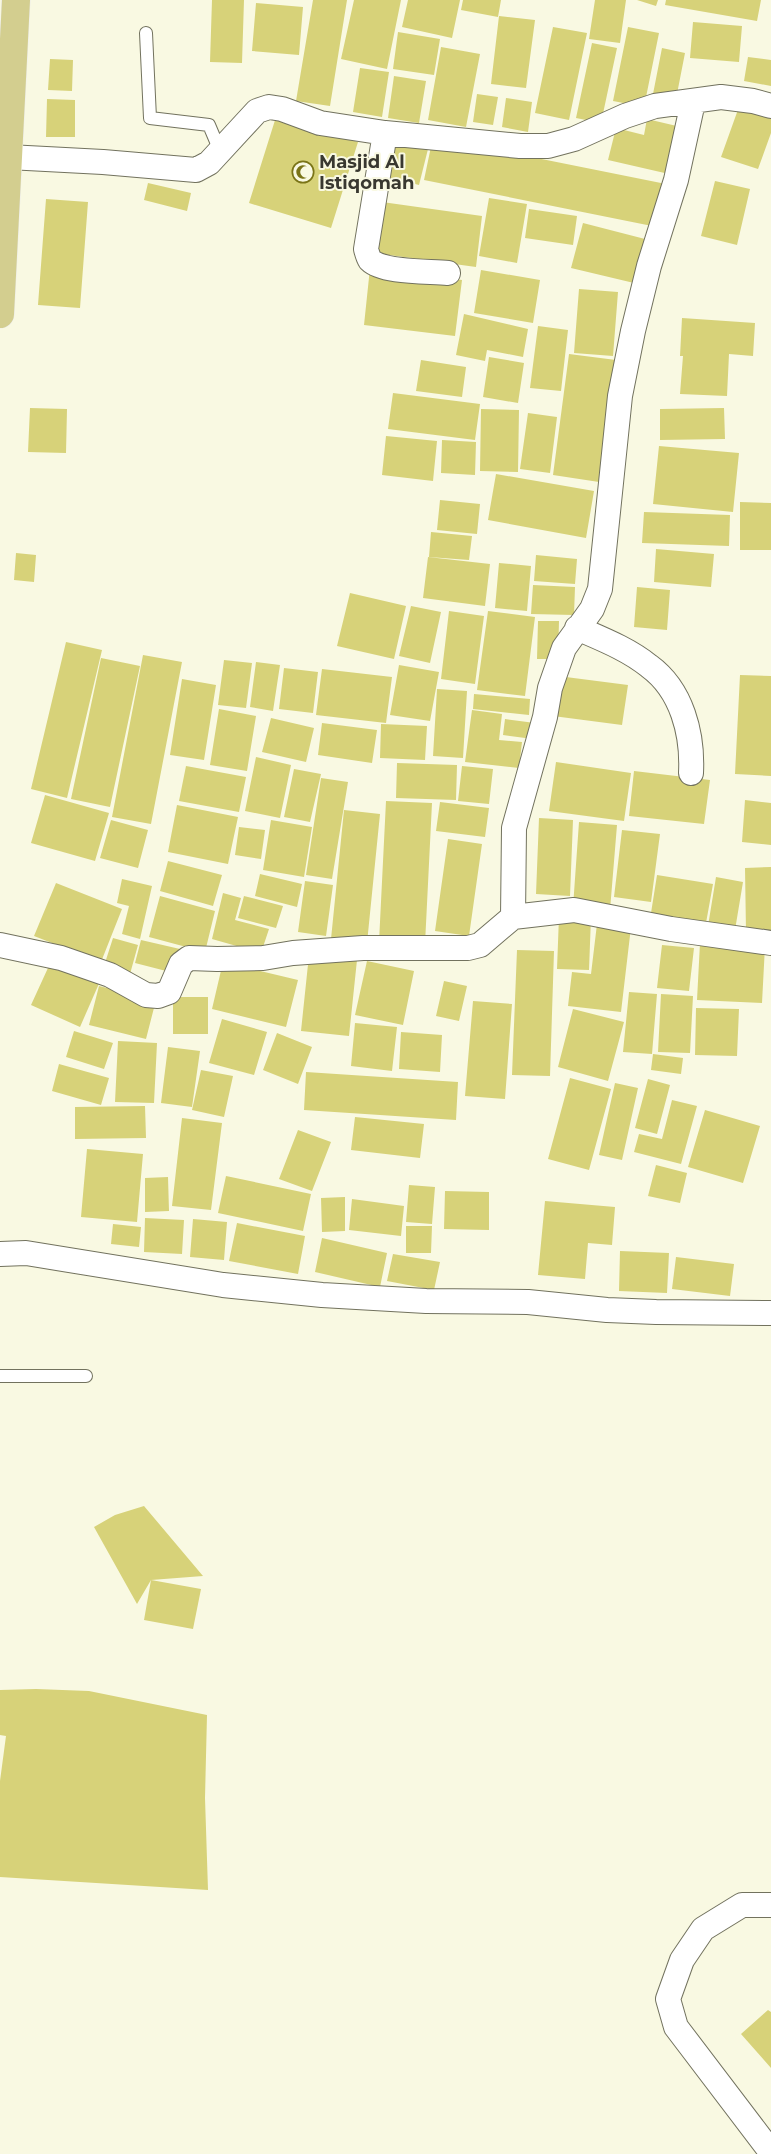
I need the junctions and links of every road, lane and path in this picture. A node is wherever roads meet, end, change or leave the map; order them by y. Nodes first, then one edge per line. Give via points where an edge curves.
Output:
1 (16, 0) edge
2 (146, 34) dead end
3 (693, 102) junction
4 (771, 106) edge
5 (385, 133) junction
6 (220, 151) junction
7 (8, 157) junction
8 (448, 272) dead end
9 (0, 314) edge
10 (577, 628) junction
11 (691, 773) dead end
12 (513, 917) junction
13 (771, 943) edge
14 (0, 946) edge
15 (0, 1254) edge
16 (771, 1314) edge
17 (0, 1376) edge
18 (86, 1376) dead end
19 (771, 1905) edge
20 (771, 2152) edge

1 - 7 main road
2 - 6 lane via 150,118 209,125
3 - 4 street via 721,97
3 - 5 street via 655,106 574,139 548,146
3 - 10 street via 676,180 649,266 620,396 600,588 592,609
5 - 6 street via 320,123 269,107 257,111
5 - 8 street via 366,249 369,259 391,268
6 - 7 street via 196,170
7 - 9 main road
10 - 11 street via 631,654 651,666 664,680 676,697 686,722 692,753
10 - 12 street via 556,668 514,828
12 - 13 street via 574,910 671,929
12 - 14 street via 480,945 468,948 363,948 293,952 264,958 189,958 181,964 169,992 158,996 146,995 110,975 60,958
15 - 16 street via 26,1252 223,1285 314,1295 528,1302 656,1312
17 - 18 lane
19 - 20 street via 742,1905 703,1929 682,1960 668,1999 676,2027

